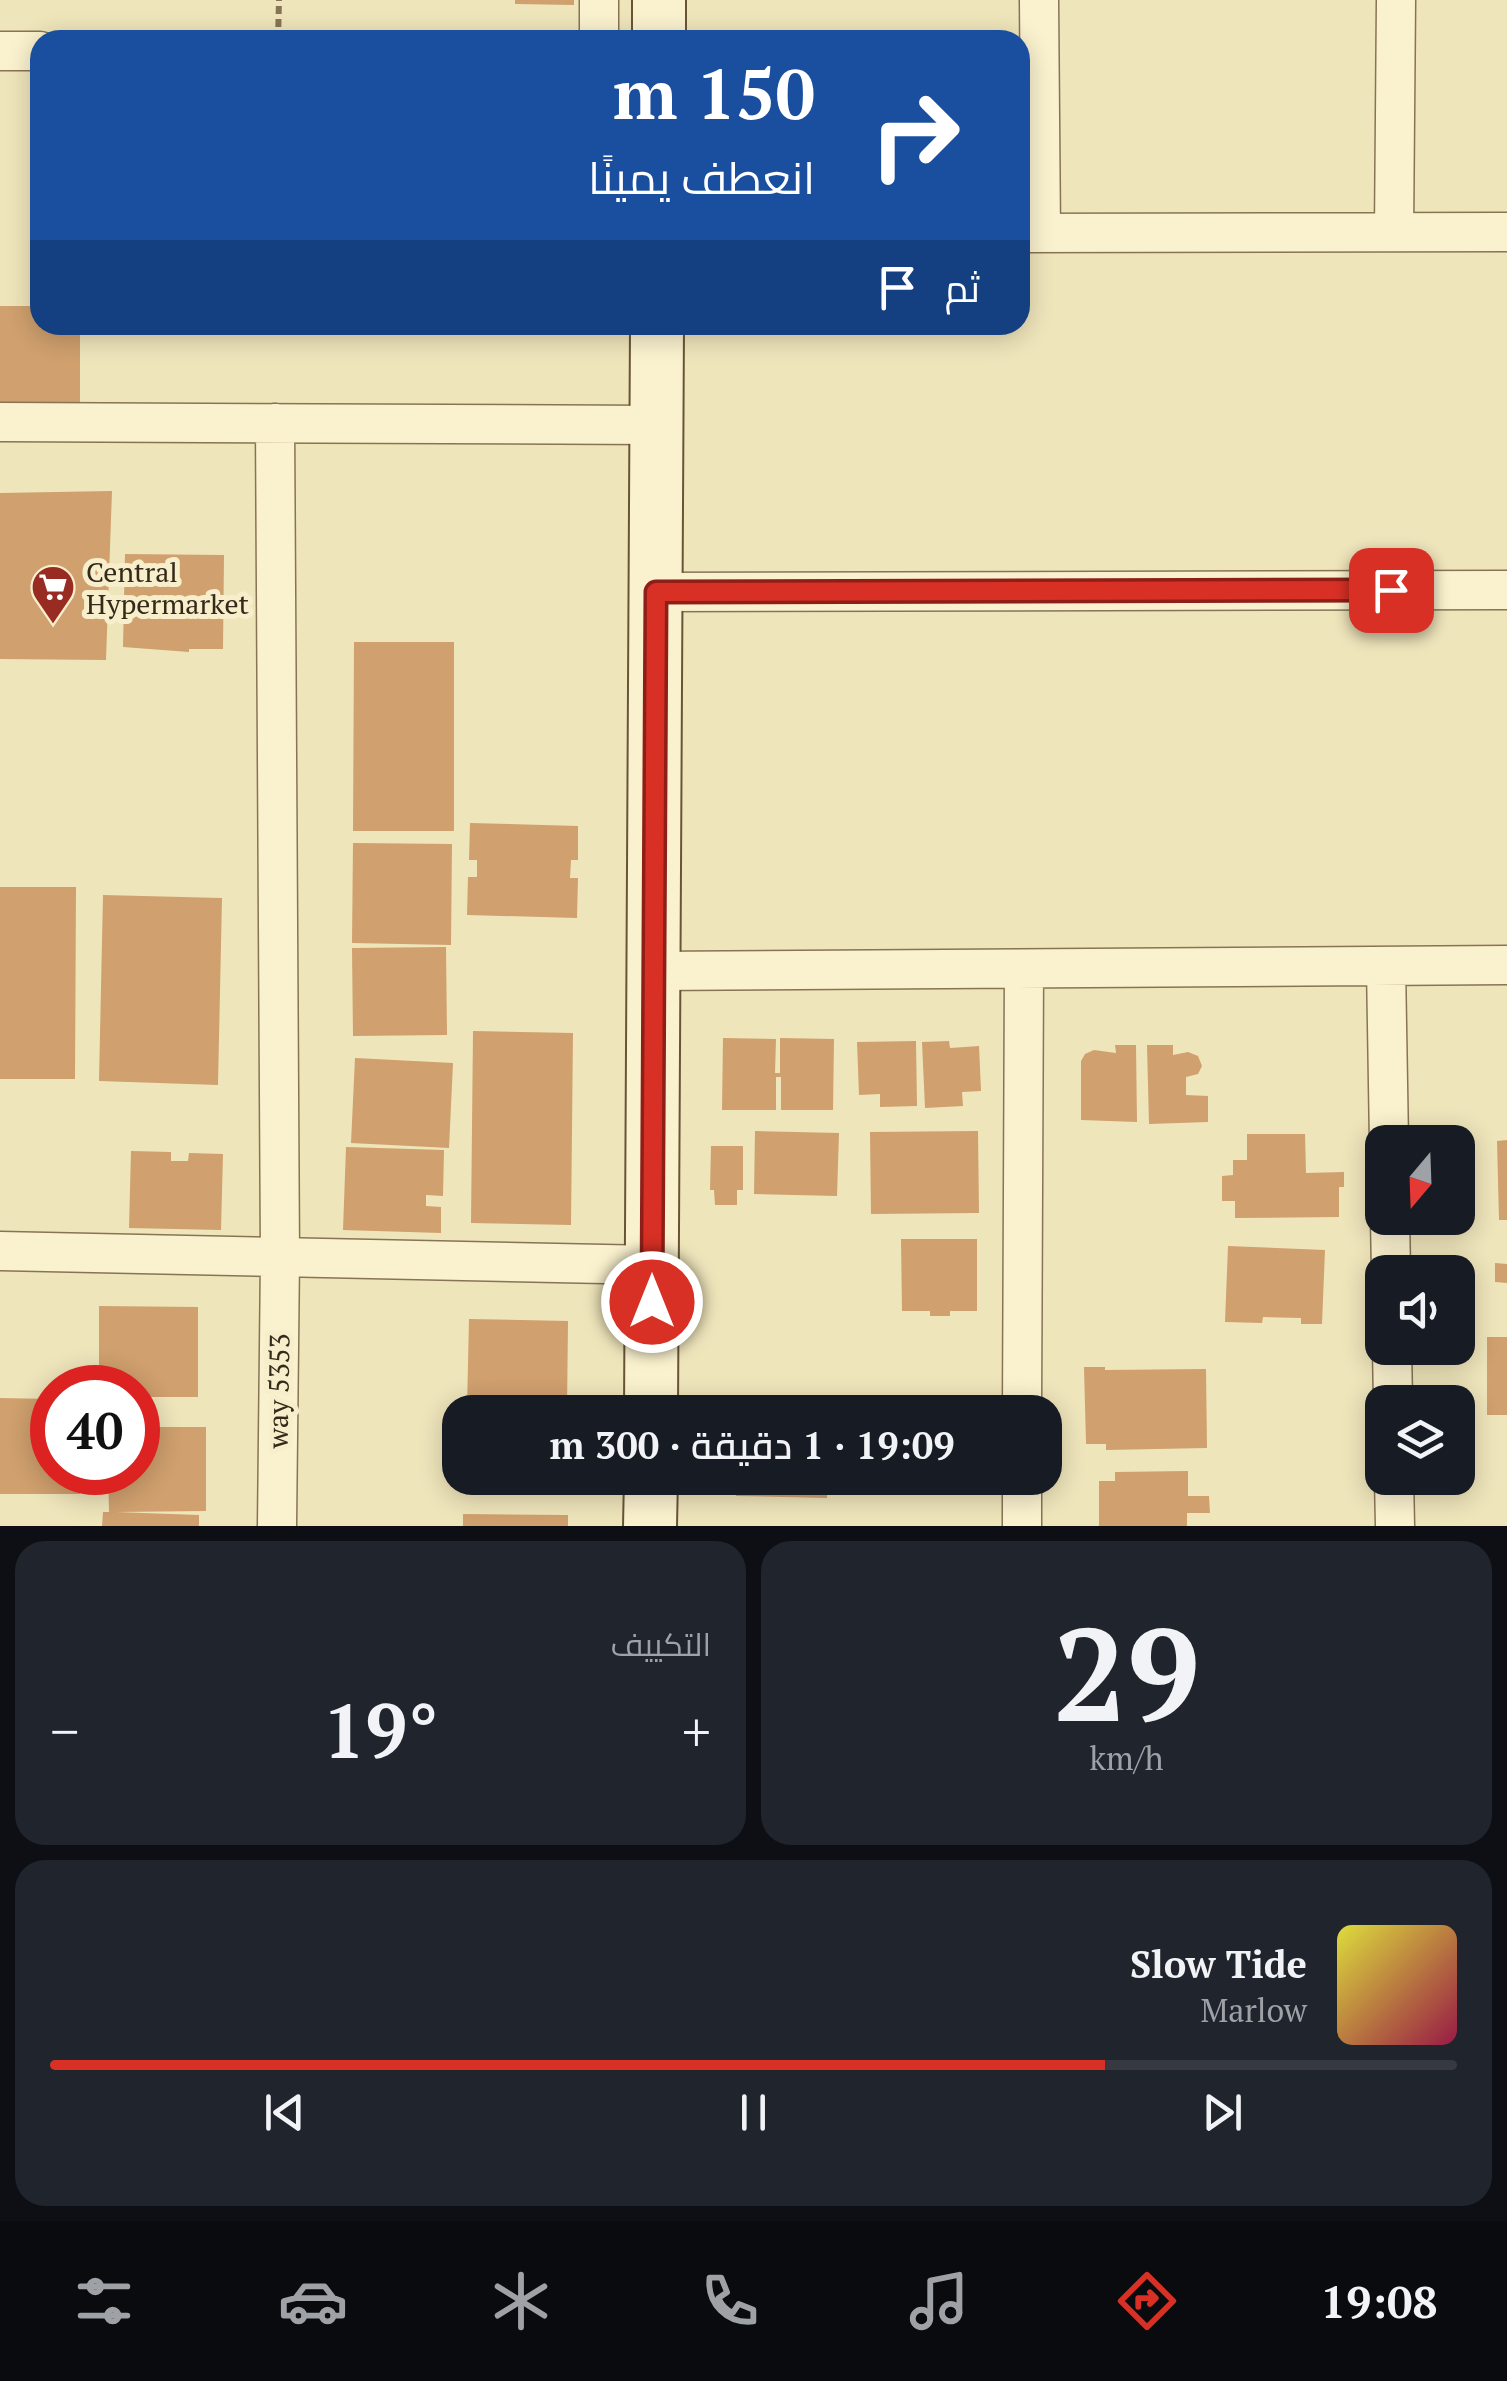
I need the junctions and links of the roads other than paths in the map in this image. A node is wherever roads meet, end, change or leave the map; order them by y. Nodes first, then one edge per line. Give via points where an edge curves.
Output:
1 (599, 0) edge
2 (659, 0) edge
3 (1038, 0) edge
4 (1396, 0) edge
5 (599, 30) edge
6 (659, 30) edge
7 (0, 51) edge
8 (30, 51) edge
9 (1030, 232) edge
10 (1394, 232) junction
11 (1507, 232) edge
12 (657, 335) edge
13 (0, 422) edge
14 (275, 424) junction
15 (656, 425) junction
16 (1507, 590) edge
17 (656, 592) junction
18 (1507, 964) edge
19 (1386, 966) junction
20 (1024, 969) junction
21 (654, 972) junction
22 (1389, 1125) edge
23 (0, 1251) edge
24 (280, 1257) junction
25 (652, 1265) junction
26 (651, 1395) edge
27 (1022, 1395) edge
28 (651, 1495) edge
29 (1022, 1495) edge
30 (1394, 1495) edge
31 (276, 1526) edge
32 (650, 1526) edge
33 (1022, 1526) edge
34 (1395, 1526) edge

1 - 5 street
2 - 6 street
3 - 9 street
4 - 10 street
7 - 8 street
9 - 10 street
10 - 11 street
12 - 15 street
13 - 14 street
14 - 15 street
14 - 24 street, way 5353
15 - 17 street
16 - 17 street
17 - 21 street
18 - 19 street
19 - 20 street
19 - 22 street
20 - 21 street
20 - 27 street
21 - 25 street
23 - 24 street
24 - 25 street
24 - 31 street, way 5353
25 - 26 street
28 - 32 street
29 - 33 street
30 - 34 street

